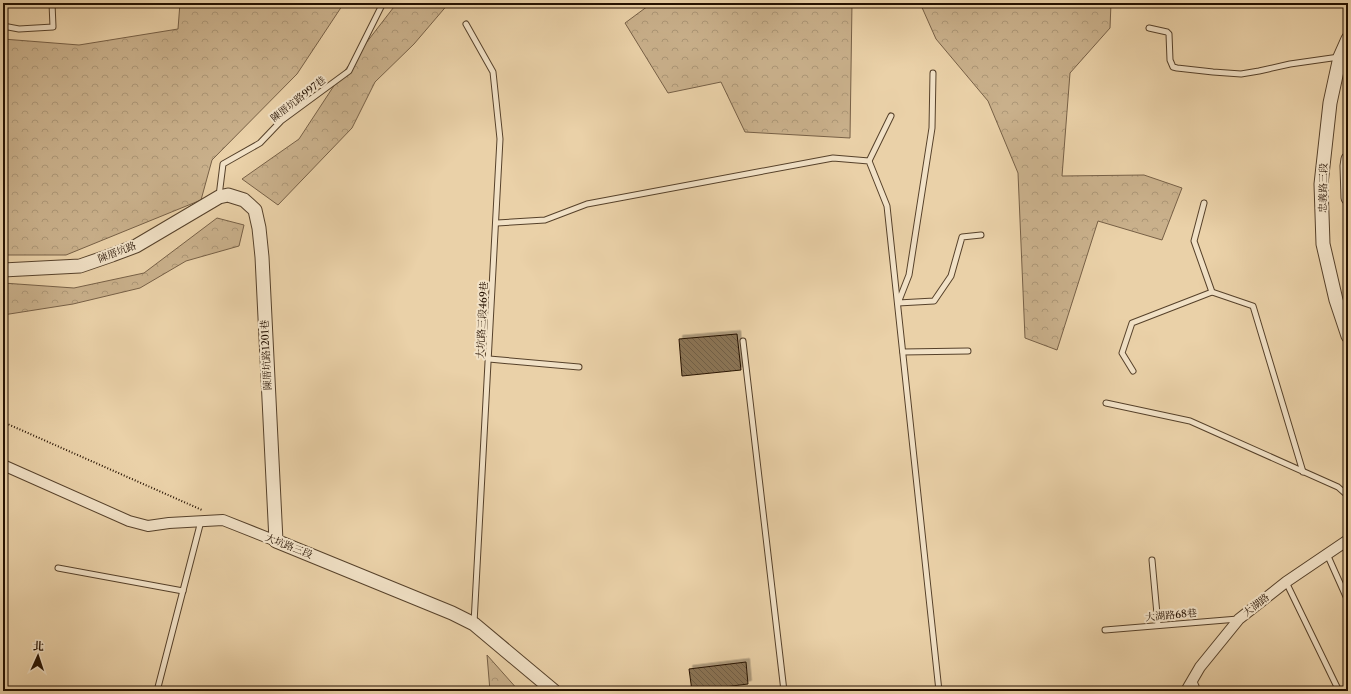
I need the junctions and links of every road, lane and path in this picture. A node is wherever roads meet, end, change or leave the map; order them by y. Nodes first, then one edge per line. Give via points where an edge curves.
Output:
1 (52, 3) edge
2 (383, 3) edge
3 (466, 24) dead end
4 (3, 26) edge
5 (1149, 28) dead end
6 (1348, 39) edge
7 (1340, 57) junction
8 (933, 73) dead end
9 (891, 116) dead end
10 (1348, 159) edge
11 (869, 161) junction
12 (219, 197) junction
13 (1348, 198) edge
14 (1204, 203) dead end
15 (497, 223) junction
16 (981, 234) dead end
17 (3, 270) edge
18 (1212, 292) junction
19 (898, 303) junction
20 (1348, 336) edge
21 (743, 341) dead end
22 (968, 351) dead end
23 (902, 352) junction
24 (489, 359) junction
25 (579, 367) dead end
26 (1133, 371) dead end
27 (1106, 403) dead end
28 (3, 422) edge
29 (3, 465) edge
30 (1303, 472) junction
31 (1348, 496) edge
32 (202, 516) junction
33 (1348, 540) edge
34 (276, 542) junction
35 (1327, 554) junction
36 (1152, 560) dead end
37 (58, 568) dead end
38 (1286, 582) junction
39 (183, 591) junction
40 (1348, 601) edge
41 (1239, 619) junction
42 (474, 624) junction
43 (1158, 625) junction
44 (1105, 630) dead end
45 (1193, 678) junction
46 (157, 691) edge
47 (554, 691) edge
48 (784, 691) edge
49 (939, 691) edge
50 (1186, 691) edge
51 (1198, 691) edge
52 (1339, 691) edge

1 - 4 lane via 53,27 19,29
2 - 12 lane, 陳厝坑路997巷 via 349,71 281,121 260,143 223,164
3 - 15 lane, 大坑路三段469巷 via 492,72 500,139
5 - 7 lane via 1169,34 1170,60 1173,67 1177,68 1241,74
6 - 7 street, 忠義路三段
7 - 20 street, 忠義路三段 via 1330,103 1320,184 1323,244 1336,300
8 - 19 lane via 931,136 909,276
9 - 11 lane
10 - 13 street
11 - 15 lane via 833,158 587,204 545,220
11 - 19 lane via 887,206
12 - 17 street, 陳厝坑路 via 136,246 80,266
12 - 34 street, 陳厝坑路1201巷 via 228,195 244,200 255,210 259,228
14 - 18 lane via 1194,241
15 - 24 lane, 大坑路三段469巷
16 - 19 lane via 962,237 950,276 934,301
18 - 26 lane via 1132,323 1122,353
18 - 30 lane via 1253,306
19 - 23 lane
21 - 48 lane
22 - 23 lane
23 - 49 lane
24 - 25 lane
24 - 42 lane, 大坑路三段469巷
27 - 30 lane via 1190,421
28 - 32 path
29 - 32 street, 大坑路三段 via 128,521 148,526
30 - 31 lane via 1338,487
32 - 34 street, 大坑路三段 via 223,520
32 - 39 lane
33 - 35 street, 大湖路
34 - 42 street, 大坑路三段
35 - 38 street, 大湖路
35 - 40 lane
36 - 43 lane
37 - 39 lane
38 - 41 street, 大湖路
38 - 52 lane
39 - 46 lane
41 - 43 lane, 大湖路68巷
41 - 45 street, 大湖路
42 - 47 street, 大坑路三段
43 - 44 lane, 大湖路68巷
45 - 50 street, 大湖路
45 - 51 lane

